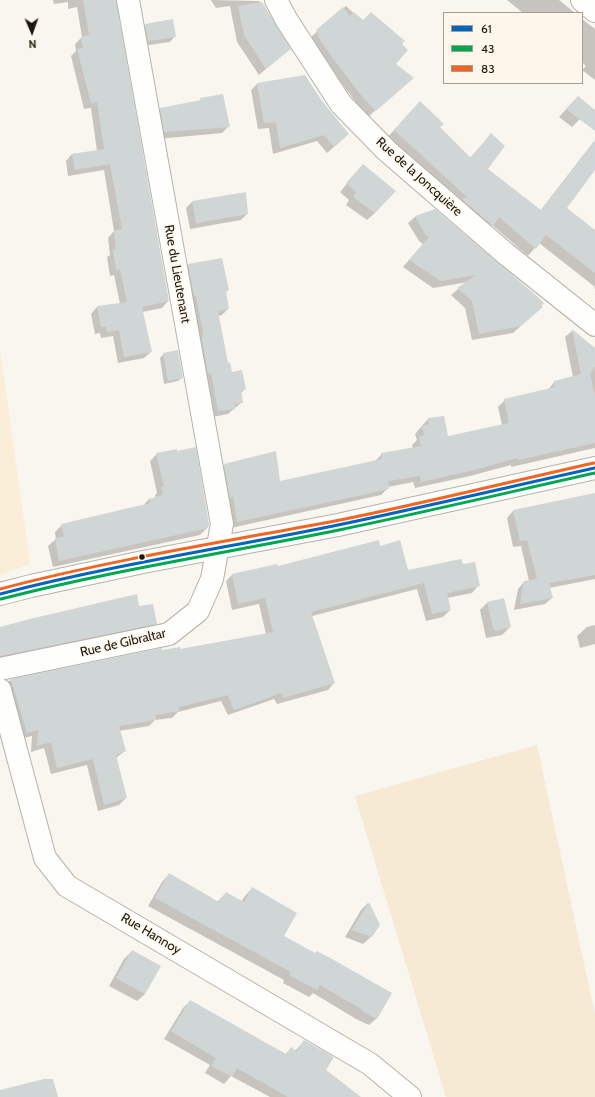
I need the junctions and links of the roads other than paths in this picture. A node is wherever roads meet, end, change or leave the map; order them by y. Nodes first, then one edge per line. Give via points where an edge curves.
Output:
1 (128, 0) edge
2 (276, 0) edge
3 (582, 0) edge
4 (595, 11) edge
5 (595, 325) edge
6 (595, 468) edge
7 (218, 548) junction
8 (0, 594) edge
9 (0, 669) edge
10 (0, 690) edge
11 (410, 1097) edge

1 - 7 street, Rue du Lieutenant via 222,524
2 - 5 street, Rue de la Joncquière via 341,104 387,151 506,254
3 - 4 street
6 - 7 street via 338,525
7 - 8 street
7 - 9 street, Rue de Gibraltar via 212,579 198,611 169,634
10 - 11 street, Rue Hannoy via 45,858 67,886 370,1064

